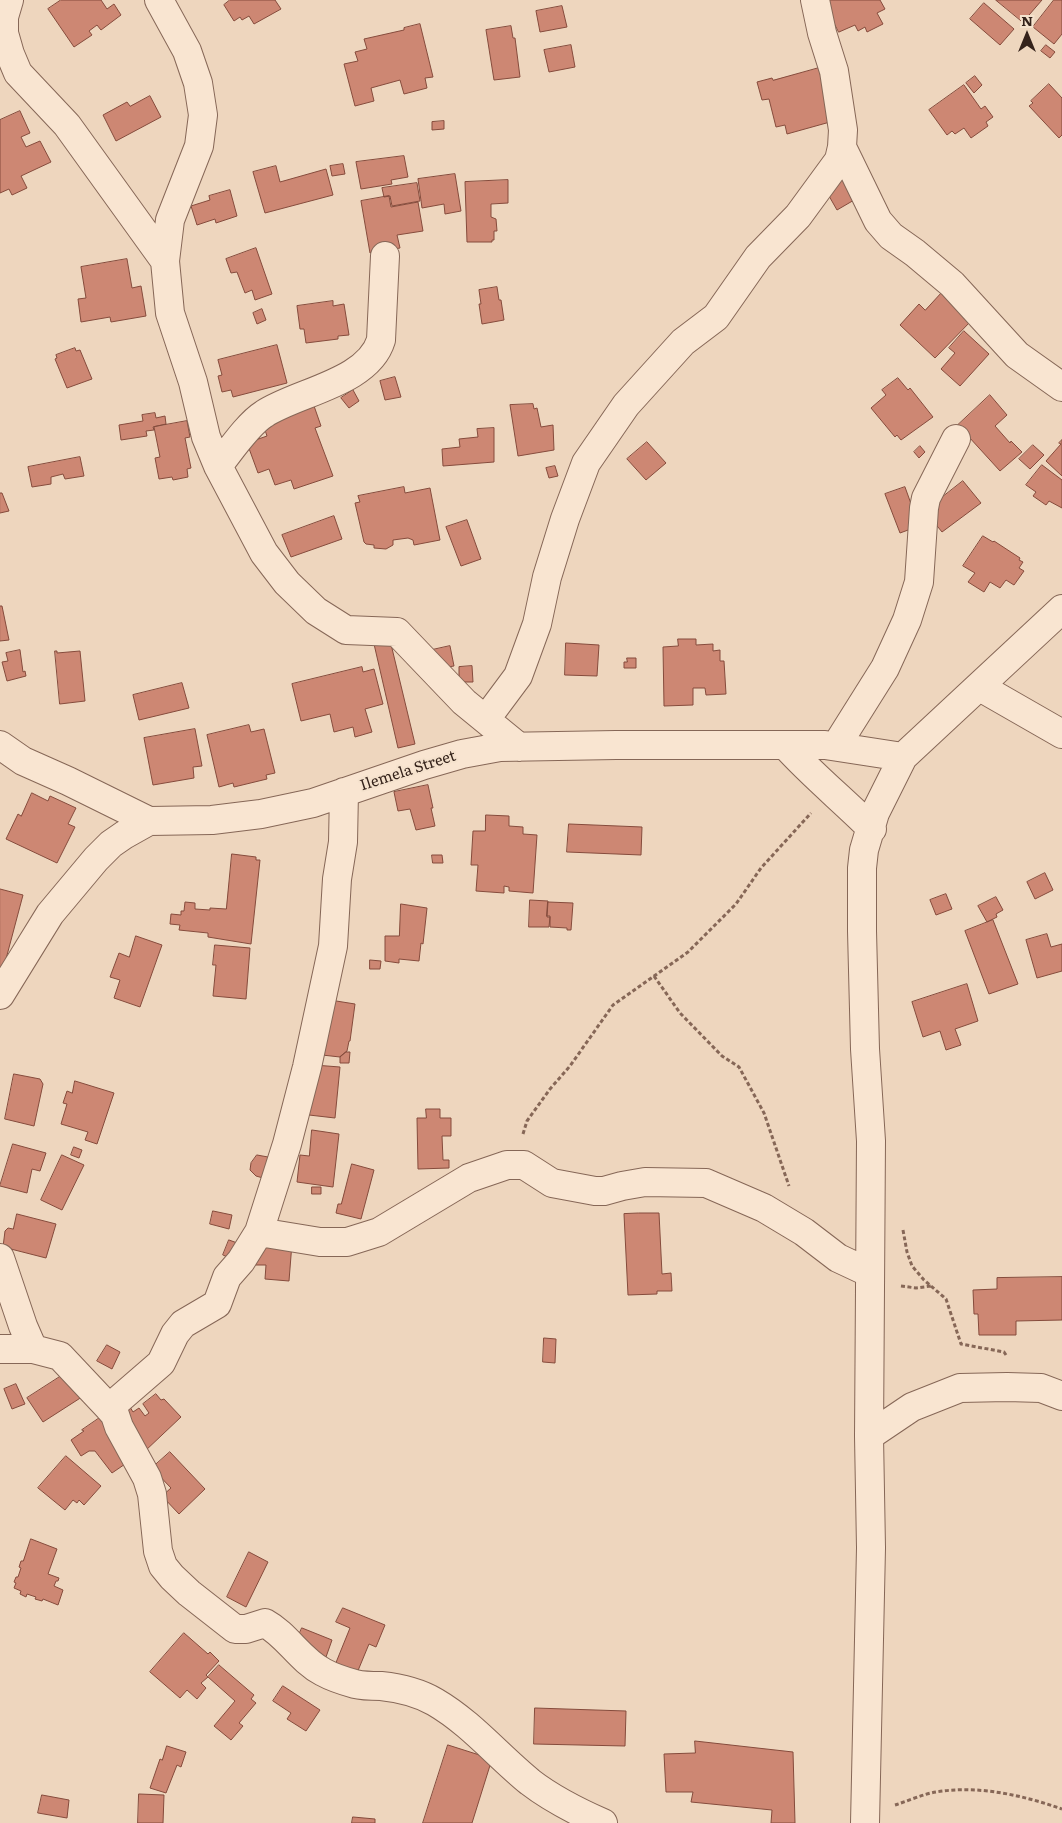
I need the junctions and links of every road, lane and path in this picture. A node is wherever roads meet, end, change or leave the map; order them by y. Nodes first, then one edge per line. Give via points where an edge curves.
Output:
1 (10, 0) edge
2 (159, 0) edge
3 (815, 0) edge
4 (842, 147) junction
5 (385, 256) dead end
6 (165, 261) junction
7 (1062, 387) edge
8 (956, 438) dead end
9 (218, 466) junction
10 (1062, 609) edge
11 (980, 687) junction
12 (486, 719) junction
13 (1062, 734) edge
14 (0, 745) edge
15 (785, 745) junction
16 (836, 746) junction
17 (519, 747) junction
18 (903, 757) junction
19 (832, 791) junction
20 (344, 792) junction
21 (149, 821) junction
22 (872, 829) junction
23 (654, 976) junction
24 (0, 995) edge
25 (513, 1164) junction
26 (790, 1188) dead end
27 (902, 1226) dead end
28 (259, 1232) junction
29 (0, 1258) edge
30 (870, 1273) junction
31 (0, 1348) edge
32 (33, 1349) junction
33 (1009, 1357) dead end
34 (1062, 1396) edge
35 (109, 1408) junction
36 (869, 1436) junction
37 (1062, 1808) edge
38 (860, 1816) edge
39 (603, 1823) edge

1 - 6 street via 4,18 4,33 18,73 67,125
2 - 6 street via 186,51 198,83 203,115 199,146 170,220
3 - 4 street via 834,71 843,130
4 - 7 street via 878,221 891,236 952,284 1017,354
4 - 12 street via 839,160 803,209 758,257 716,317 683,342 626,405 586,463 552,561 537,624 518,676
5 - 9 street via 381,340 372,357 340,379 262,415
6 - 9 street via 170,313 193,382 206,437
8 - 16 street via 926,498 919,582 907,620 885,668
9 - 12 street via 264,553 287,583 310,605 346,630 397,632 464,702
10 - 11 street
11 - 13 street
11 - 18 street
12 - 17 street
14 - 21 street via 23,761
15 - 16 street, Ilemela Street
15 - 17 street, Ilemela Street
15 - 19 street via 809,772
16 - 18 street, Ilemela Street
17 - 20 street, Ilemela Street via 462,754
18 - 22 street via 876,813
19 - 22 street
19 - 23 path via 761,868 736,904 688,952
20 - 21 street, Ilemela Street via 313,803 261,814 212,820
20 - 28 street via 343,842 333,946 307,1067
21 - 24 street, Ilemela Street via 111,844 72,887 38,932
22 - 30 street via 864,850 862,868 864,1048 870,1141
23 - 25 path via 613,1005 527,1121
23 - 26 path via 680,1013 722,1056 739,1067 764,1113
25 - 28 street via 470,1178 379,1232 347,1242 320,1242
25 - 30 street via 524,1164 552,1183 595,1191 644,1182 706,1183 764,1208 804,1232 838,1258
27 - 33 path via 912,1266 946,1299 961,1344 1004,1352
28 - 35 street via 241,1261 226,1277 217,1304 183,1324 174,1334 161,1364
29 - 32 street
30 - 36 street
31 - 32 street
32 - 35 street via 60,1356
34 - 36 street via 1041,1388 960,1388 912,1407
35 - 39 street via 147,1478 163,1566 189,1593 235,1629 262,1623 269,1625 322,1672 356,1684 415,1692 434,1701 463,1720 532,1783 574,1810
36 - 38 street via 870,1548
37 - 38 path via 1029,1798 976,1790 935,1792

